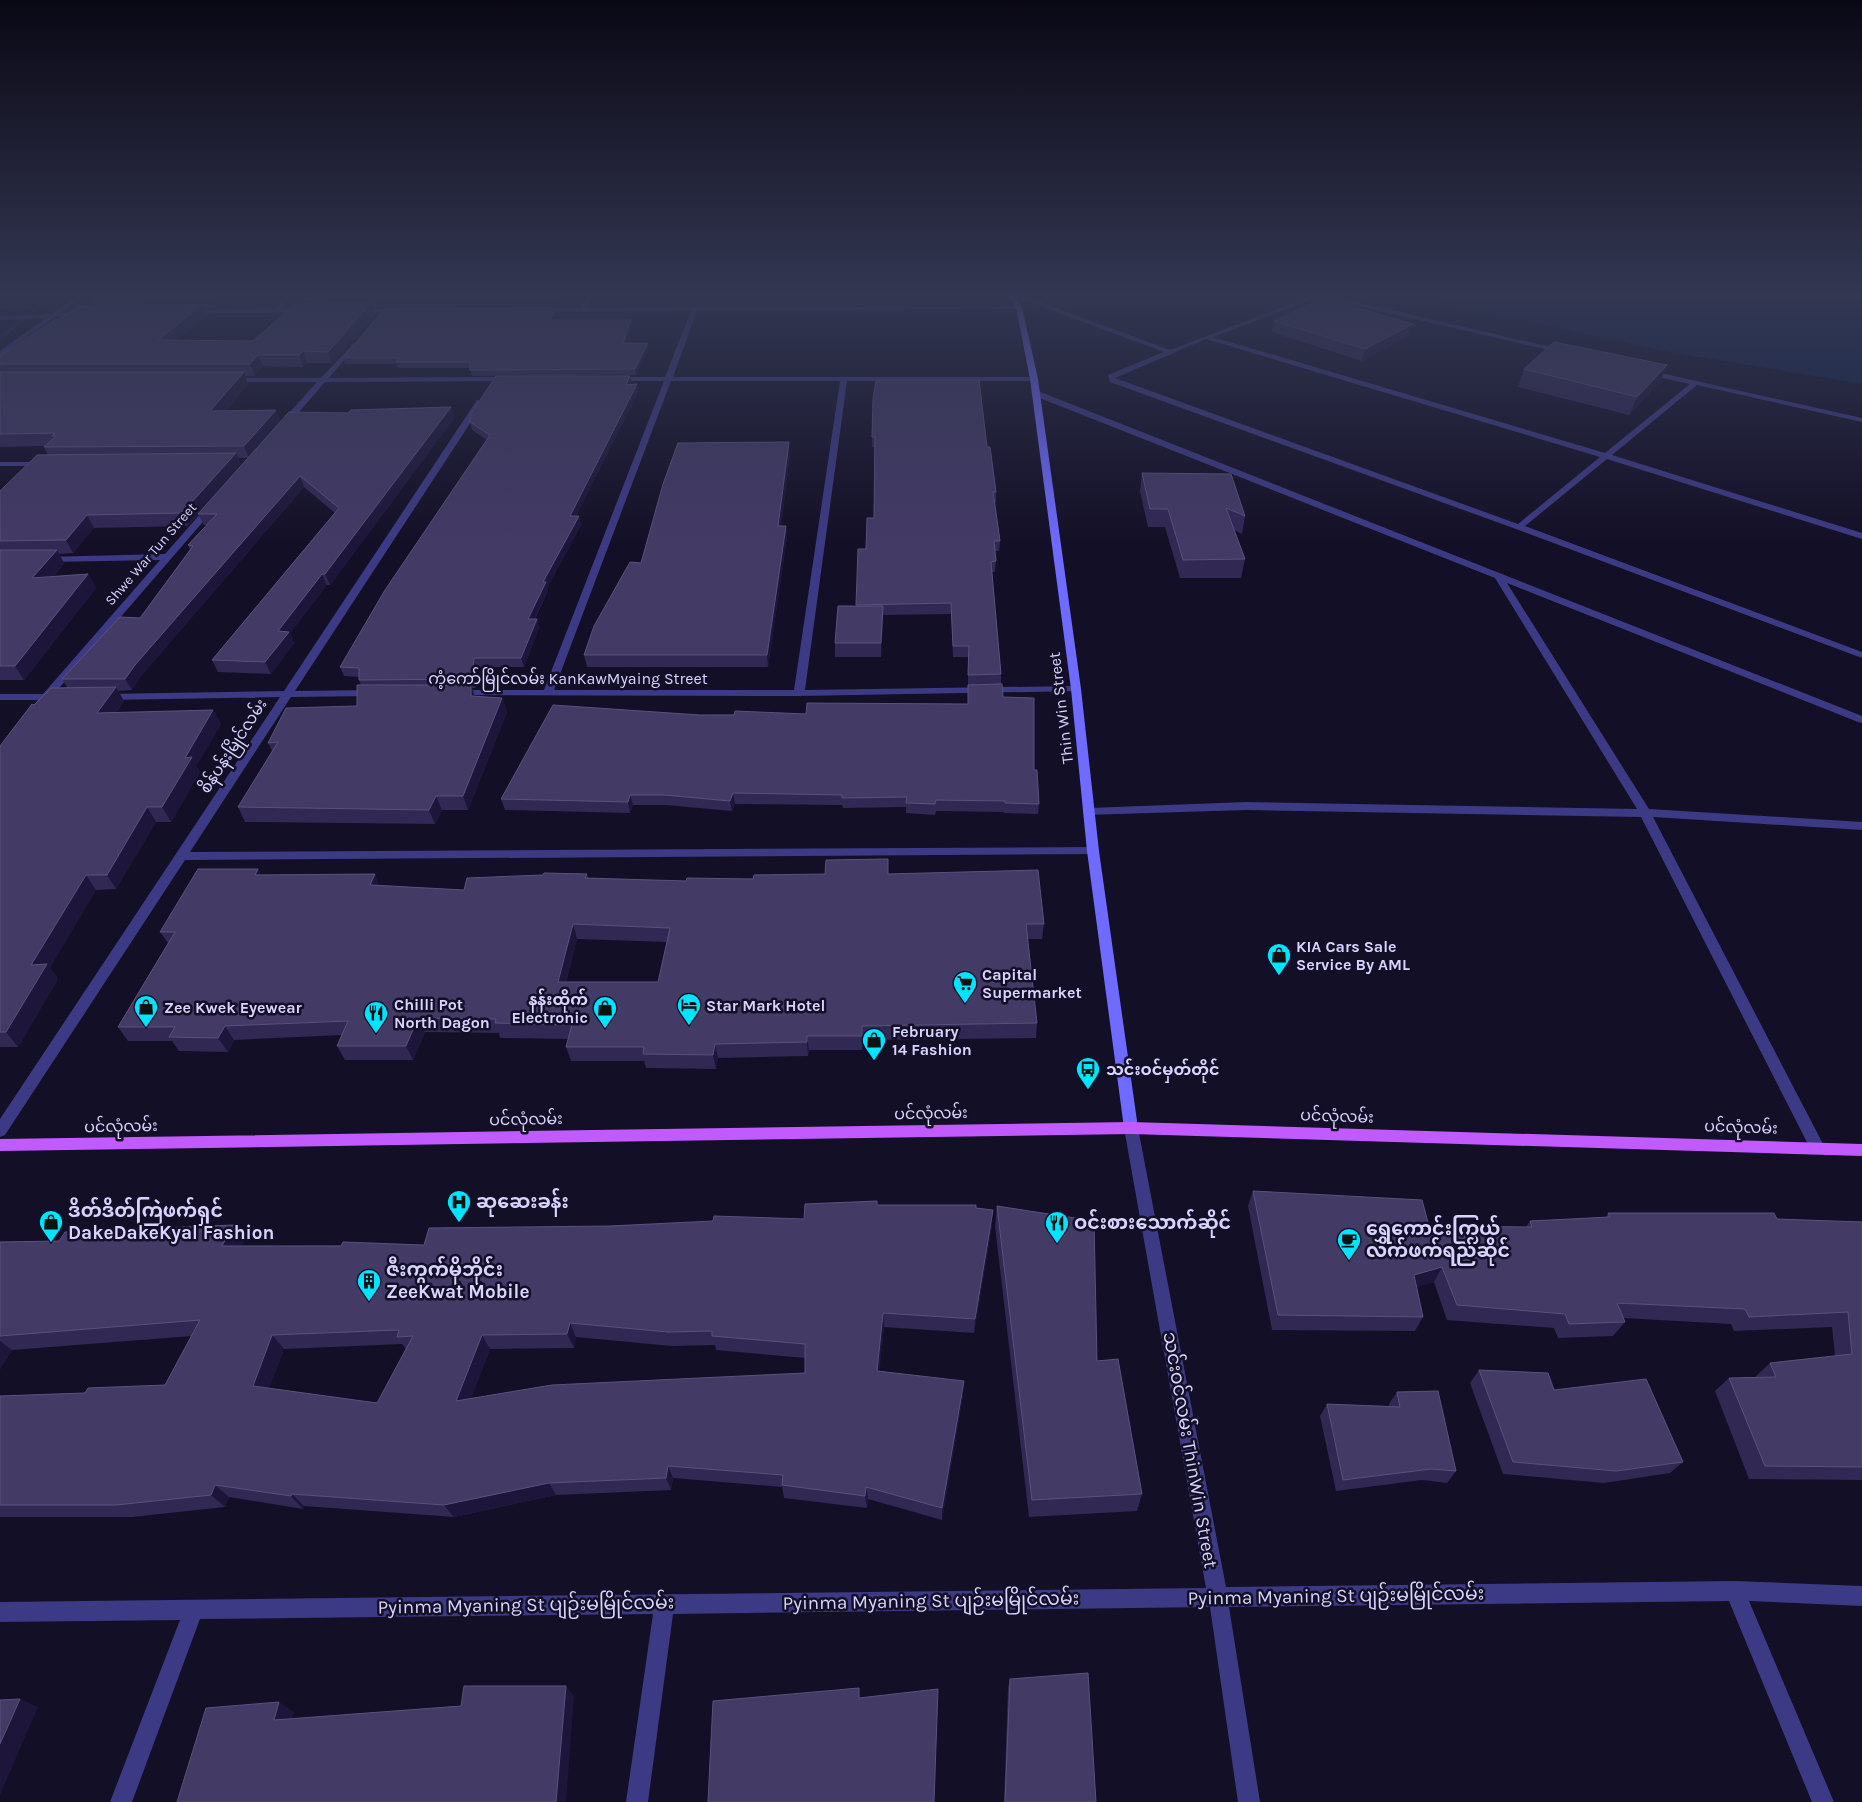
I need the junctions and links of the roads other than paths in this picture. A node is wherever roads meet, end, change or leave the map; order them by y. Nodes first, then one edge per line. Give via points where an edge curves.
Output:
1 (327, 376) edge
2 (670, 376) edge
3 (1113, 376) edge
4 (1337, 376) edge
5 (1666, 376) edge
6 (844, 378) junction
7 (524, 379) edge
8 (601, 379) edge
9 (669, 379) junction
10 (1034, 379) joint
11 (226, 380) edge
12 (324, 380) junction
13 (1695, 383) junction
14 (489, 387) junction
15 (1035, 393) junction
16 (1862, 420) edge
17 (275, 435) edge
18 (1606, 456) junction
19 (0, 464) edge
20 (48, 464) edge
21 (218, 499) edge
22 (1519, 527) junction
23 (1862, 536) edge
24 (166, 557) junction
25 (39, 559) edge
26 (1499, 577) junction
27 (1862, 655) edge
28 (1076, 689) junction
29 (548, 692) junction
30 (799, 692) junction
31 (383, 693) edge
32 (441, 693) edge
33 (286, 694) junction
34 (0, 697) edge
35 (64, 697) edge
36 (93, 697) edge
37 (42, 701) junction
38 (1862, 720) edge
39 (1089, 812) junction
40 (1645, 813) junction
41 (1862, 826) edge
42 (1093, 851) junction
43 (182, 856) junction
44 (1131, 1128) junction
45 (0, 1131) edge
46 (0, 1145) edge
47 (1817, 1147) junction
48 (1862, 1150) edge
49 (1735, 1591) junction
50 (1862, 1596) edge
51 (1218, 1597) junction
52 (664, 1604) junction
53 (194, 1610) junction
54 (0, 1612) edge
55 (120, 1802) edge
56 (637, 1802) edge
57 (1249, 1802) edge
58 (1823, 1802) edge

1 - 12 street
2 - 9 street
3 - 22 street via 1113,380
4 - 18 street
5 - 13 street
6 - 9 street
6 - 10 street
6 - 30 street
7 - 14 street
8 - 9 street
9 - 29 street
10 - 15 main road, Thin Win Street
11 - 12 street
12 - 14 street
12 - 17 street
13 - 16 street
13 - 18 street
14 - 33 street, စိန်ပန်းမြိုင်လမ်း
15 - 26 street
15 - 28 main road, Thin Win Street
18 - 22 street
18 - 23 street
19 - 20 street
21 - 24 street, Shwe War Tun Street
22 - 27 street
24 - 25 street
24 - 37 street, Shwe War Tun Street
26 - 38 street
26 - 40 street
28 - 30 street, ကံ့ကော်မြိုင်လမ်း KanKawMyaing Street
28 - 39 main road, Thin Win Street
29 - 30 street, ကံ့ကော်မြိုင်လမ်း KanKawMyaing Street
29 - 32 street, ကံ့ကော်မြိုင်လမ်း KanKawMyaing Street
31 - 33 street
33 - 36 street
33 - 43 street, စိန်ပန်းမြိုင်လမ်း
34 - 37 street
35 - 37 street
39 - 40 street via 1246,806
39 - 42 main road, Thin Win Street
40 - 41 street
40 - 47 street
42 - 43 street
42 - 44 main road, Thin Win Street
43 - 45 street, စိန်ပန်းမြိုင်လမ်း
44 - 46 main road, ပင်လုံလမ်း
44 - 47 main road, ပင်လုံလမ်း
44 - 51 street, သင်းဝင်လမ်း ThinWin Street
47 - 48 main road, ပင်လုံလမ်း
49 - 50 street, Pyinma Myaning St ပျဉ်းမမြိုင်လမ်း
49 - 51 street, Pyinma Myaning St ပျဉ်းမမြိုင်လမ်း
49 - 58 street
51 - 52 street, Pyinma Myaning St ပျဉ်းမမြိုင်လမ်း
51 - 57 street, သင်းဝင်လမ်း ThinWin Street
52 - 53 street, Pyinma Myaning St ပျဉ်းမမြိုင်လမ်း
52 - 56 street
53 - 54 street, Pyinma Myaning St ပျဉ်းမမြိုင်လမ်း
53 - 55 street

